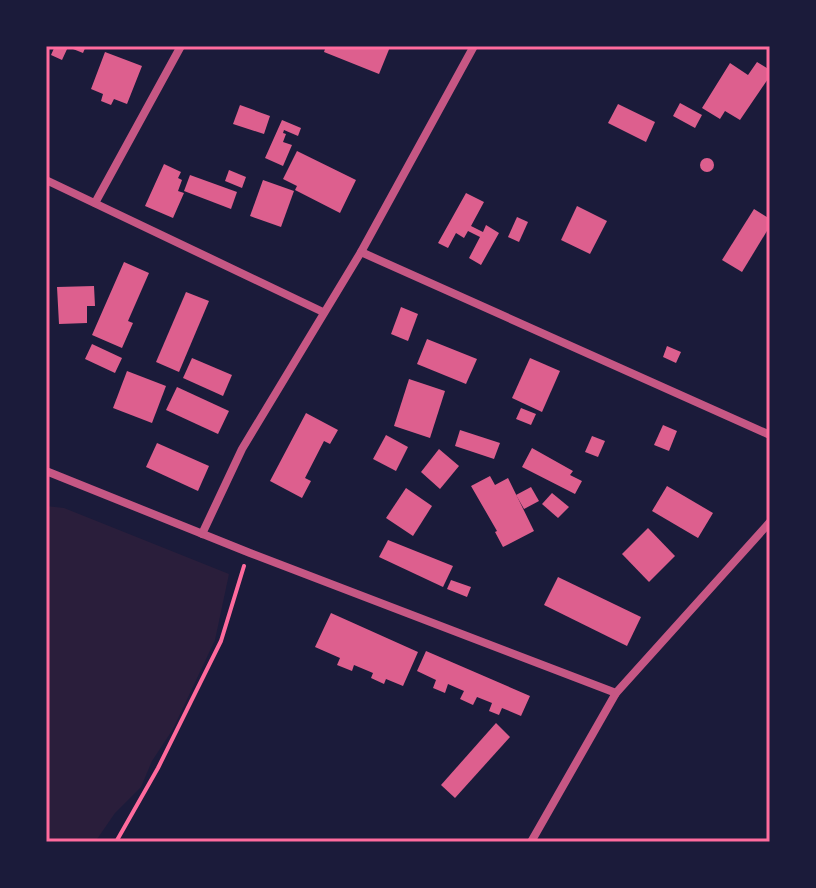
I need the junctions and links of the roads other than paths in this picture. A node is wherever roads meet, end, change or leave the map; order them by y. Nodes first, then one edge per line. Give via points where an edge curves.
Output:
1 (181, 46) edge
2 (474, 46) edge
3 (46, 180) edge
4 (95, 203) junction
5 (361, 252) junction
6 (323, 312) junction
7 (770, 435) edge
8 (46, 471) edge
9 (770, 522) edge
10 (202, 534) junction
11 (616, 693) junction
12 (531, 842) edge

1 - 4 street
2 - 5 street
3 - 4 street
4 - 6 street
5 - 6 street
5 - 7 street
6 - 10 street via 242,449
8 - 10 street
9 - 11 street
10 - 11 street
11 - 12 street

